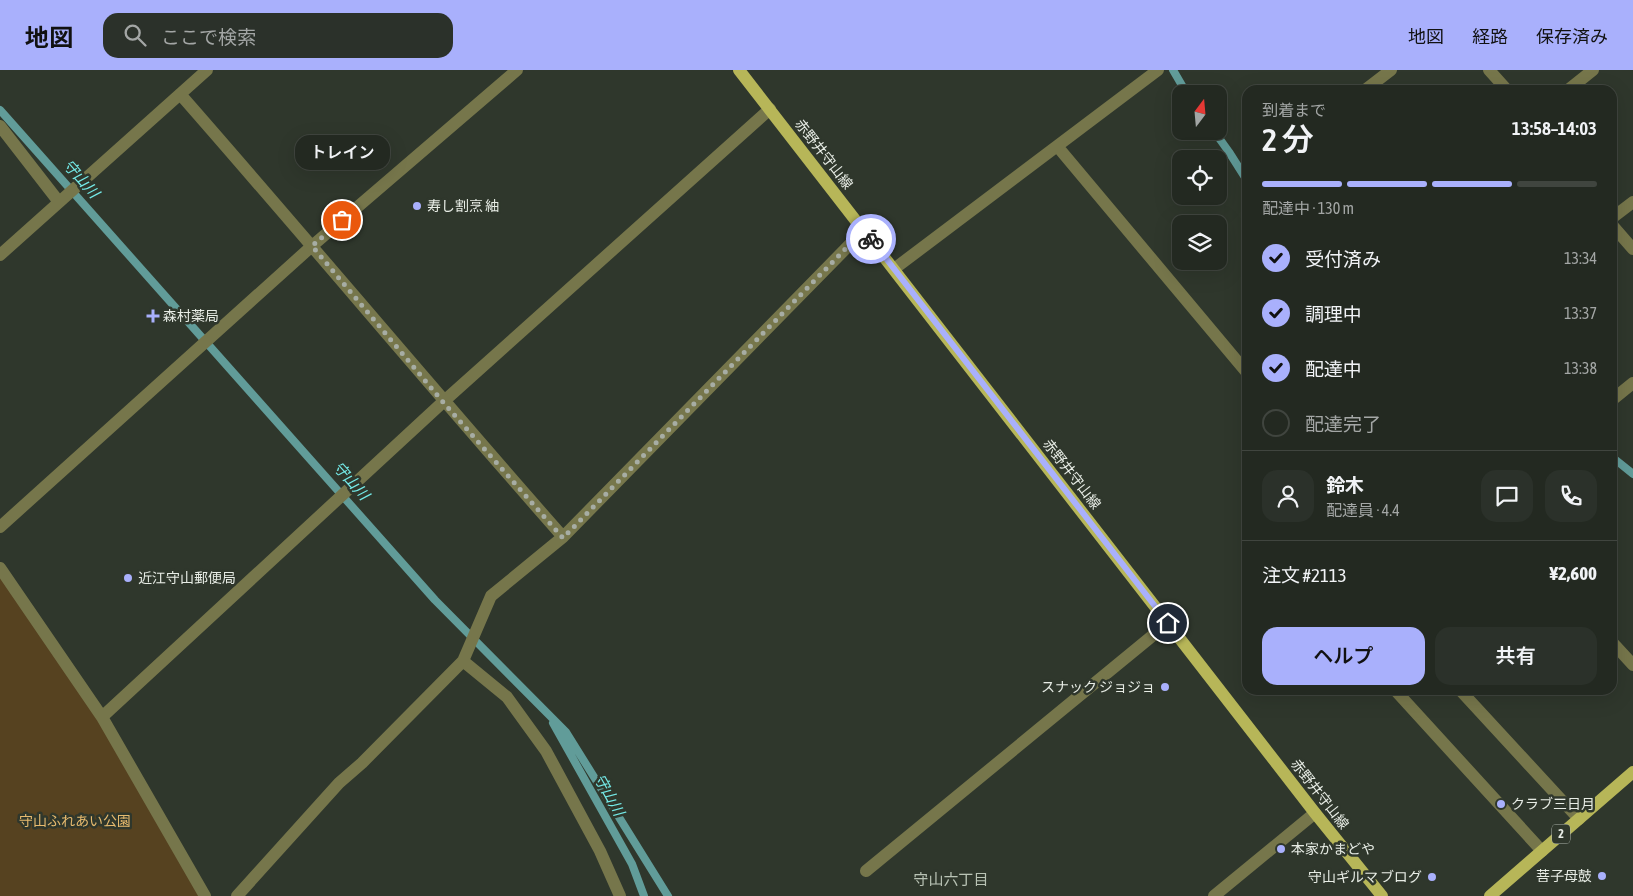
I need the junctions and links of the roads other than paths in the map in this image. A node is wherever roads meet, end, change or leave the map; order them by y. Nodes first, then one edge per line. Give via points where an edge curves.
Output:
1 (207, 70) edge
2 (517, 70) edge
3 (739, 70) edge
4 (1158, 70) edge
5 (1391, 70) edge
6 (1489, 70) edge
7 (1593, 70) edge
8 (1371, 85) edge
9 (1502, 85) edge
10 (1574, 85) edge
11 (180, 94) junction
12 (770, 109) junction
13 (0, 126) edge
14 (1057, 146) junction
15 (59, 202) junction
16 (1633, 202) edge
17 (1617, 214) edge
18 (864, 230) junction
19 (1617, 230) edge
20 (312, 246) junction
21 (1633, 249) edge
22 (0, 255) edge
23 (894, 269) junction
24 (1242, 367) edge
25 (1633, 383) edge
26 (1617, 396) edge
27 (443, 402) junction
28 (0, 527) edge
29 (563, 538) junction
30 (0, 568) edge
31 (1168, 623) junction
32 (1617, 647) edge
33 (463, 661) junction
34 (1633, 665) edge
35 (1400, 695) edge
36 (1465, 695) edge
37 (102, 717) junction
38 (1633, 772) edge
39 (1316, 813) junction
40 (1579, 819) junction
41 (1542, 851) junction
42 (866, 871) dead end
43 (205, 896) edge
44 (237, 896) edge
45 (620, 896) edge
46 (1214, 896) edge
47 (1382, 896) edge
48 (1490, 896) edge

1 - 11 street
2 - 20 street
3 - 12 main road, 赤野井守山線
4 - 14 street
5 - 8 street
6 - 9 street
7 - 10 street
11 - 15 street
11 - 20 street
12 - 18 main road, 赤野井守山線
12 - 27 street
13 - 15 street
14 - 23 street
14 - 24 street
15 - 22 street
16 - 17 street
18 - 23 main road, 赤野井守山線
18 - 29 street
19 - 21 street
20 - 27 street
20 - 28 street
23 - 31 main road, 赤野井守山線
25 - 26 street
27 - 29 street
27 - 37 street
29 - 33 street via 491,596
30 - 37 street
31 - 39 main road, 赤野井守山線
31 - 42 street
32 - 34 street
33 - 44 street via 362,764 339,783
33 - 45 street via 507,697 546,752 600,851
35 - 41 street
36 - 40 street
37 - 43 street
38 - 40 main road, 2
39 - 46 street
39 - 47 main road, 赤野井守山線
40 - 41 main road, 2
41 - 48 main road, 2

